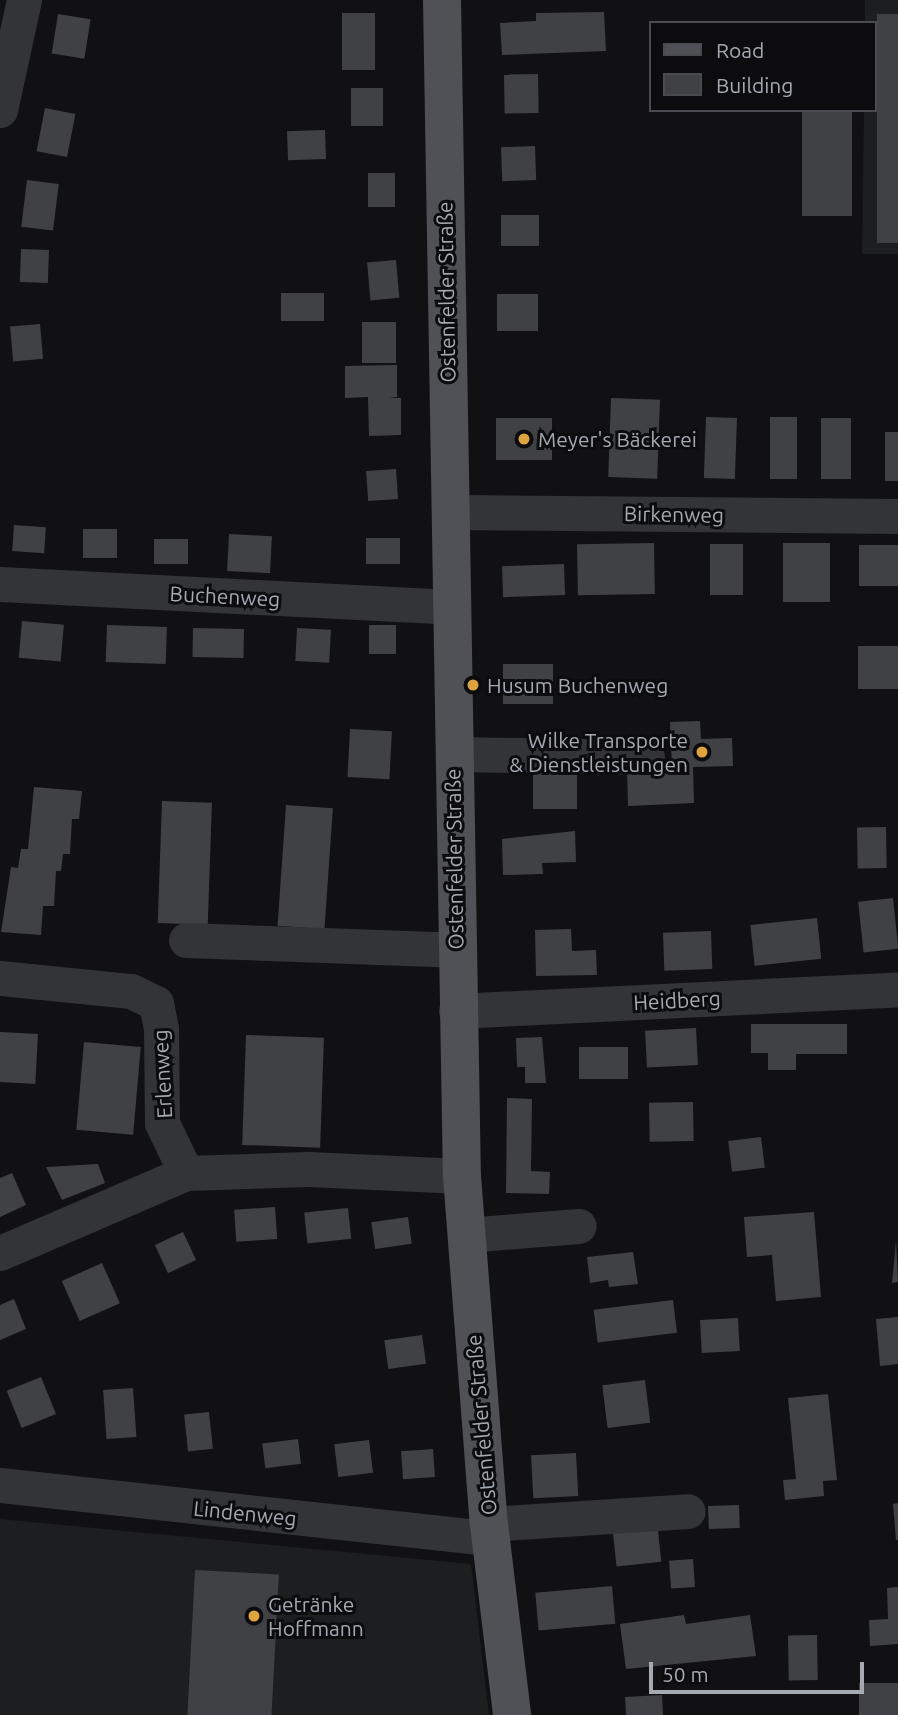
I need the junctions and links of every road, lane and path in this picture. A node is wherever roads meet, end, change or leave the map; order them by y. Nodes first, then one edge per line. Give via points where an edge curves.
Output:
1 (24, 0) edge
2 (442, 0) edge
3 (0, 110) edge
4 (449, 512) junction
5 (898, 516) edge
6 (0, 584) edge
7 (451, 607) junction
8 (453, 754) junction
9 (647, 757) dead end
10 (186, 940) dead end
11 (455, 950) junction
12 (0, 978) edge
13 (898, 989) edge
14 (456, 1011) junction
15 (186, 1173) junction
16 (462, 1176) junction
17 (579, 1226) dead end
18 (466, 1235) junction
19 (0, 1253) edge
20 (0, 1485) edge
21 (688, 1511) dead end
22 (490, 1531) junction
23 (512, 1715) edge

1 - 3 street
2 - 4 main road, Ostenfelder Straße
4 - 5 street, Birkenweg
4 - 7 main road, Ostenfelder Straße
6 - 7 street, Buchenweg
7 - 8 main road, Ostenfelder Straße
8 - 9 street
8 - 11 main road, Ostenfelder Straße
10 - 11 street
11 - 14 main road, Ostenfelder Straße
12 - 15 street, Erlenweg via 131,991 156,1003 161,1029 162,1123
13 - 14 street, Heidberg
14 - 16 main road, Ostenfelder Straße
15 - 16 street via 308,1169
15 - 19 street
16 - 18 main road, Ostenfelder Straße
17 - 18 street
18 - 22 main road, Ostenfelder Straße
20 - 22 street, Lindenweg
21 - 22 street, Lindenweg
22 - 23 main road, Ostenfelder Straße

